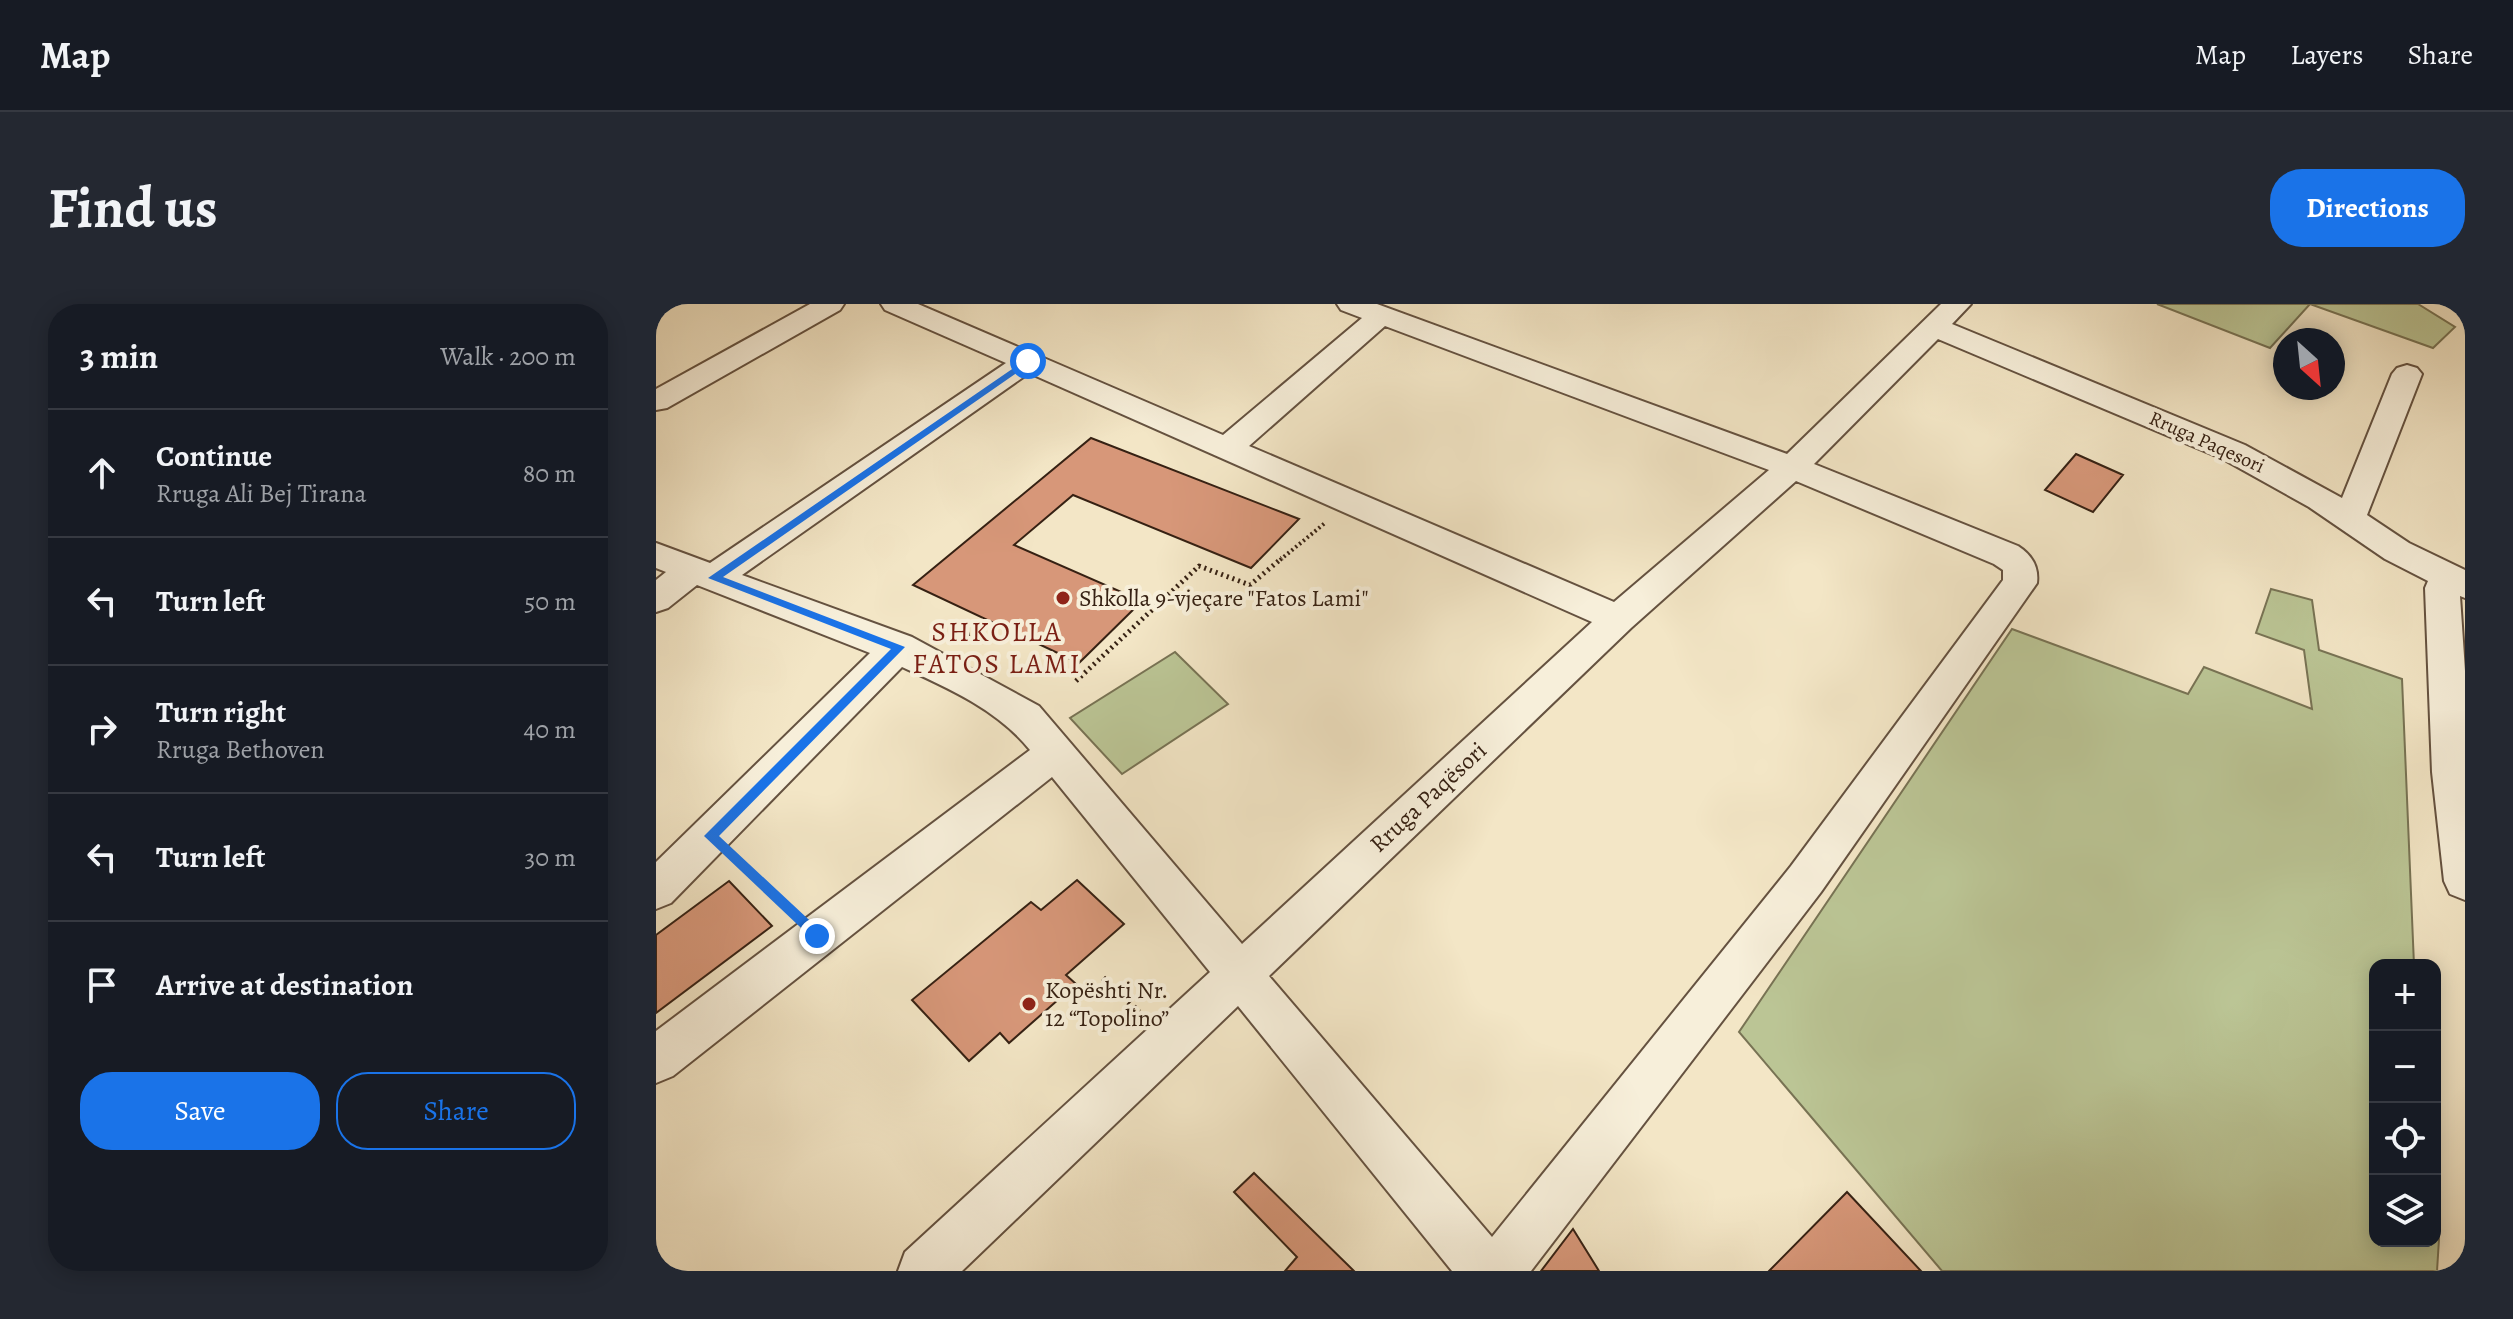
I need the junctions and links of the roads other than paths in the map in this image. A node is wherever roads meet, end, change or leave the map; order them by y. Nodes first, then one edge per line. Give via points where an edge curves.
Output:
1 (830, 304) edge
2 (895, 304) edge
3 (1351, 304) edge
4 (1382, 315) junction
5 (1946, 316) edge
6 (1028, 361) junction
7 (2407, 374) dead end
8 (656, 401) edge
9 (1228, 447) junction
10 (1792, 467) junction
11 (2349, 520) junction
12 (687, 568) edge
13 (2457, 580) edge
14 (656, 599) edge
15 (1618, 619) junction
16 (899, 647) junction
17 (1057, 751) junction
18 (2465, 881) edge
19 (656, 890) edge
20 (1239, 974) junction
21 (656, 1060) edge
22 (924, 1271) edge
23 (1486, 1271) edge
24 (1498, 1271) edge

1 - 8 street
2 - 6 street
3 - 4 street
4 - 9 street
4 - 10 street
5 - 10 street, Rruga Paqësori
5 - 11 street, Rruga Paqesori via 2277,473
6 - 9 street
6 - 12 street
7 - 11 street
9 - 15 street
10 - 15 street, Rruga Paqësori
10 - 24 street via 2006,555 2018,562 2020,583 1806,879
11 - 13 street, Rruga Paqesori
12 - 14 street
12 - 16 street
13 - 18 street via 2442,588 2442,604
15 - 20 street, Rruga Paqësori
16 - 17 street via 982,688 1026,717
16 - 19 street
17 - 20 street
17 - 21 street
20 - 22 street, Rruga Paqësori
20 - 23 street

